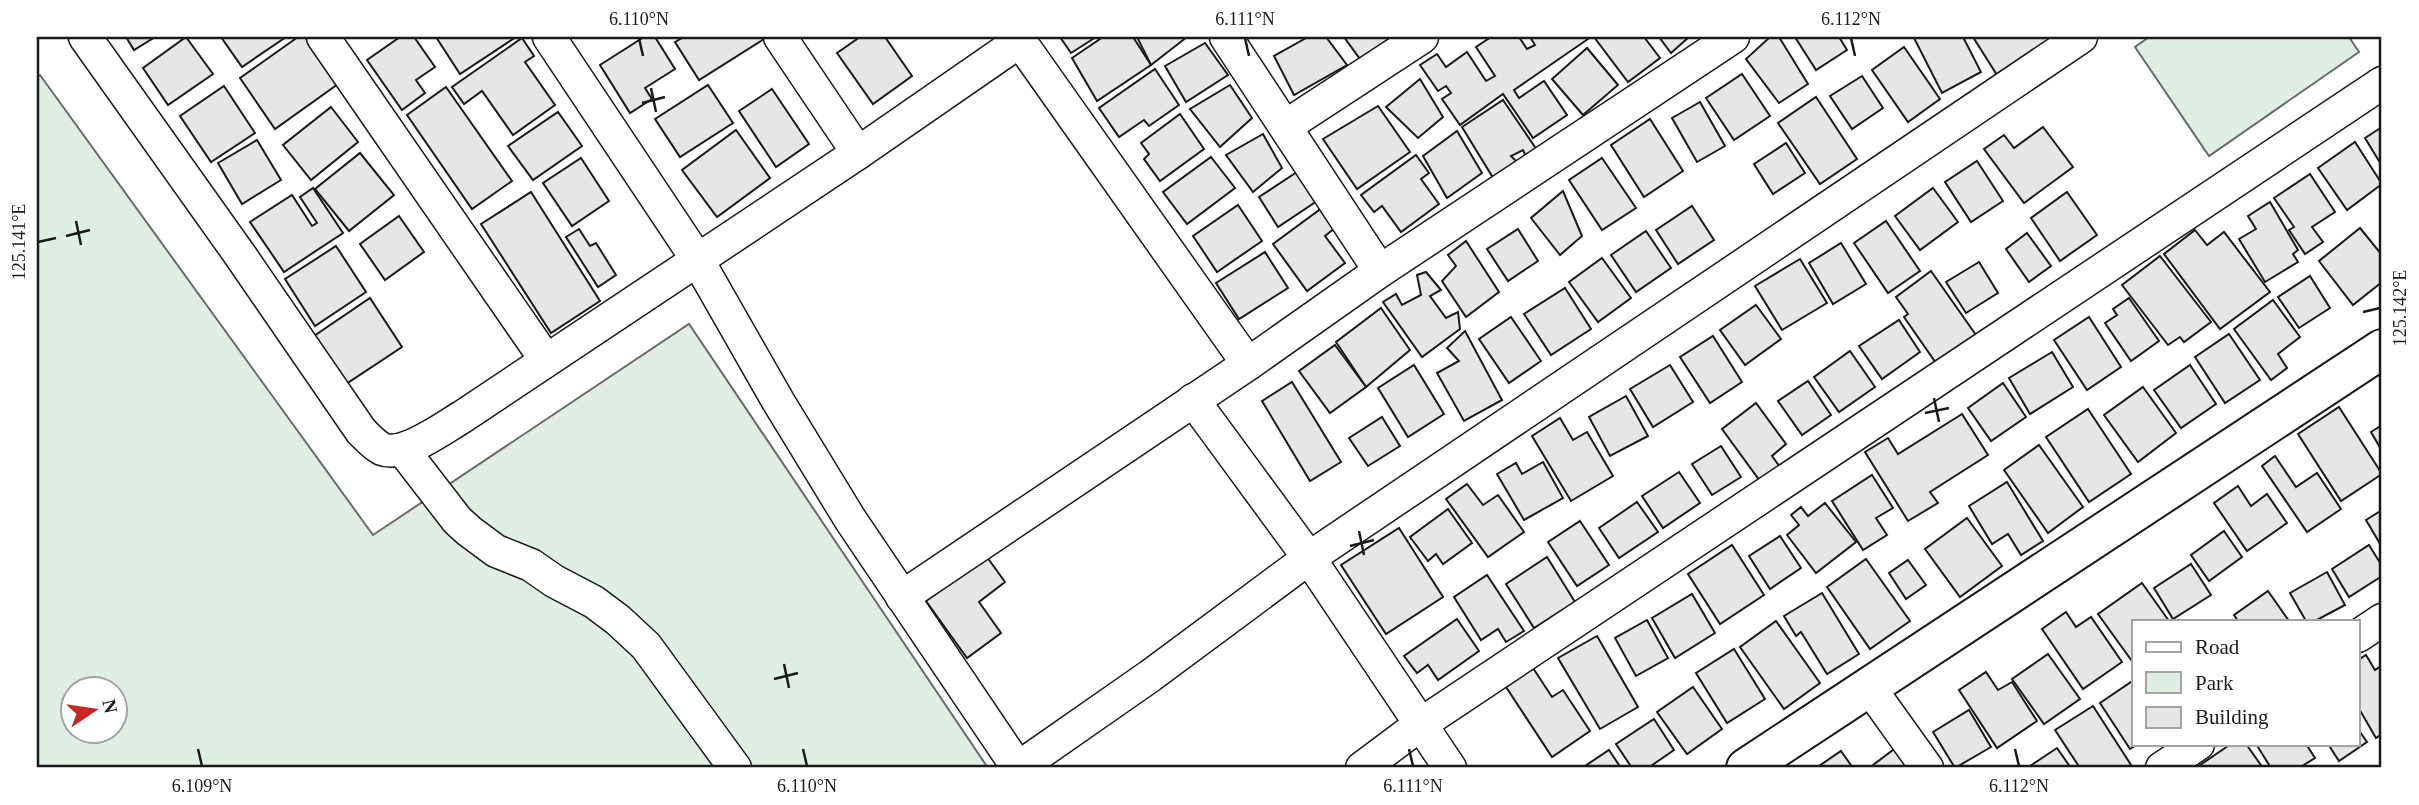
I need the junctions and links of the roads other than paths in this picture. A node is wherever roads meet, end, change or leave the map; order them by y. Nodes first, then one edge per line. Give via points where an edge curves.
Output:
1 (85, 37) edge
2 (323, 37) edge
3 (549, 37) edge
4 (780, 37) edge
5 (1226, 37) edge
6 (1422, 37) edge
7 (1733, 37) edge
8 (2081, 37) edge
9 (1019, 39) edge
10 (2382, 83) edge
11 (1286, 126) junction
12 (858, 153) junction
13 (697, 259) junction
14 (1380, 271) junction
15 (2382, 349) edge
16 (546, 360) junction
17 (1248, 364) junction
18 (1193, 400) junction
19 (403, 450) junction
20 (1309, 558) junction
21 (902, 597) junction
22 (2382, 620) edge
23 (2360, 635) edge
24 (1869, 687) junction
25 (1422, 724) junction
26 (2195, 746) edge
27 (735, 768) edge
28 (1018, 768) edge
29 (1362, 768) edge
30 (1450, 768) edge
31 (1746, 768) edge
32 (1927, 768) edge
33 (2162, 768) edge

1 - 19 street via 362,431 383,450
2 - 16 street
3 - 13 street
4 - 12 street
5 - 11 street
6 - 11 street
7 - 14 street
8 - 20 street
9 - 12 street
9 - 17 street
10 - 25 street
11 - 14 street
12 - 13 street
13 - 16 street
13 - 21 street via 849,519
14 - 17 street
15 - 24 street
16 - 19 street
17 - 18 street
18 - 20 street
18 - 21 street
19 - 27 street via 469,531 496,551 594,601 646,646
20 - 25 street
20 - 28 street
21 - 28 street
22 - 23 street
24 - 31 street
24 - 32 street
25 - 29 street
25 - 30 street
26 - 33 street

